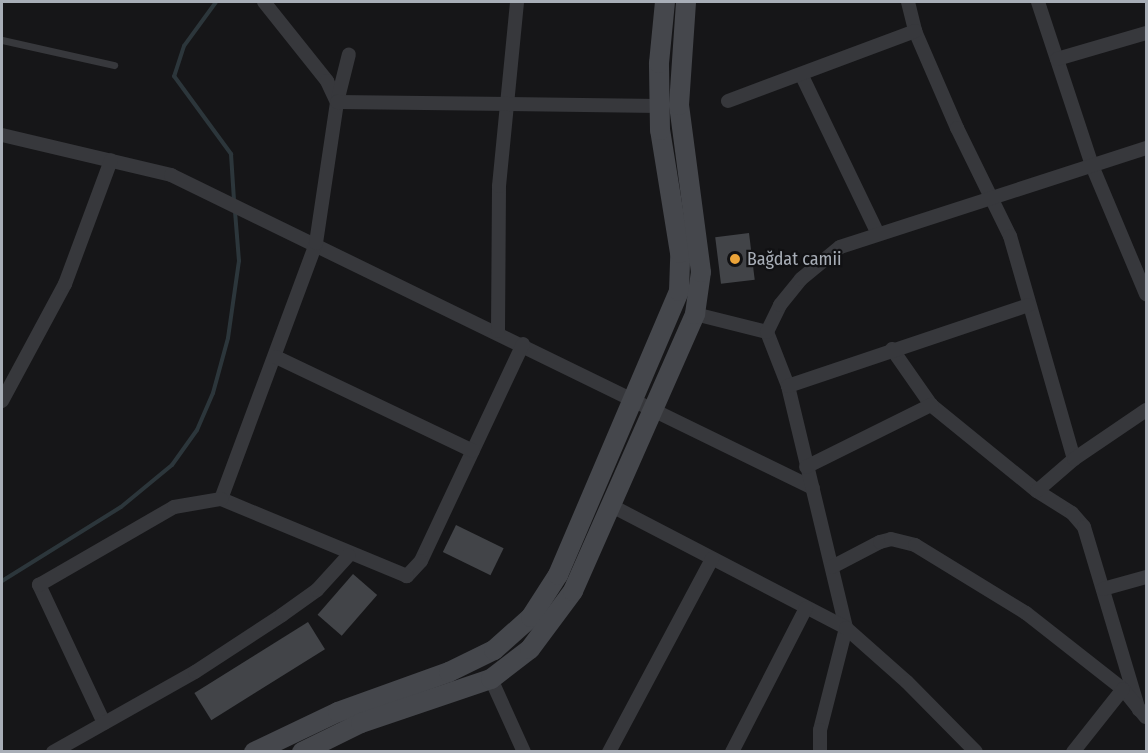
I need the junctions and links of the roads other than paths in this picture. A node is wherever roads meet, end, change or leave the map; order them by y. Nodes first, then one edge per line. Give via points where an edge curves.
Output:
1 (264, 2) edge
2 (517, 2) edge
3 (665, 2) edge
4 (686, 2) edge
5 (908, 2) edge
6 (1038, 2) edge
7 (915, 32) junction
8 (1146, 33) edge
9 (2, 40) edge
10 (349, 54) dead end
11 (1058, 59) junction
12 (114, 65) dead end
13 (802, 76) junction
14 (728, 101) dead end
15 (337, 102) junction
16 (509, 105) junction
17 (659, 106) junction
18 (2, 135) edge
19 (1146, 148) edge
20 (111, 160) junction
21 (1093, 168) junction
22 (993, 198) junction
23 (878, 234) junction
24 (316, 243) junction
25 (1142, 273) edge
26 (1146, 294) edge
27 (1029, 304) junction
28 (695, 314) junction
29 (498, 332) junction
30 (767, 332) junction
31 (523, 344) junction
32 (892, 349) junction
33 (276, 357) junction
34 (788, 386) junction
35 (632, 398) junction
36 (2, 401) edge
37 (931, 405) junction
38 (652, 409) junction
39 (1146, 410) edge
40 (473, 451) junction
41 (1074, 459) junction
42 (806, 467) junction
43 (813, 488) junction
44 (1037, 491) junction
45 (220, 499) junction
46 (610, 505) junction
47 (349, 555) junction
48 (712, 559) junction
49 (832, 567) junction
50 (1146, 577) edge
51 (1103, 590) junction
52 (806, 608) junction
53 (846, 628) junction
54 (491, 679) junction
55 (1123, 689) junction
56 (1143, 714) edge
57 (104, 723) junction
58 (53, 752) edge
59 (254, 752) edge
60 (302, 752) edge
61 (524, 752) edge
62 (609, 752) edge
63 (732, 752) edge
64 (820, 752) edge
65 (976, 752) edge
66 (1073, 752) edge

1 - 15 street via 327,81
2 - 16 street
3 - 17 main road
4 - 28 main road via 679,105 701,272
5 - 7 street
6 - 11 street
7 - 13 street
7 - 22 street
8 - 11 street
9 - 12 lane
10 - 15 street
11 - 21 street
13 - 14 street
13 - 23 street
15 - 16 street
15 - 24 street
16 - 17 street
16 - 29 street via 499,186
17 - 35 main road via 680,253 679,291
18 - 20 street
19 - 21 street
20 - 24 street via 171,175
20 - 36 street via 65,284
21 - 22 street
21 - 25 street
22 - 23 street
22 - 27 street via 1010,236
23 - 30 street via 840,247 818,261 780,305
24 - 29 street
24 - 33 street
25 - 26 street
27 - 32 street
27 - 41 street
28 - 30 street
28 - 38 main road
29 - 31 street
30 - 34 street
31 - 35 street
31 - 40 street
32 - 34 street
32 - 37 street
33 - 40 street
33 - 45 street
34 - 42 street
35 - 38 street
35 - 59 main road via 558,575 518,630 494,650 465,666 338,712
37 - 42 street
37 - 44 street
38 - 43 street
38 - 46 main road
39 - 41 street
40 - 47 street via 421,561 407,576
41 - 44 street
42 - 43 street
43 - 49 street
44 - 51 street via 1072,513 1084,528
45 - 47 street
45 - 57 street via 174,507 39,585
46 - 48 street
46 - 54 main road via 561,610 530,648
47 - 57 street via 317,590 282,615 195,672
48 - 52 street
48 - 62 street
49 - 53 street
49 - 55 street via 880,542 915,545 1026,613
50 - 51 street
51 - 56 street
52 - 53 street
52 - 63 street
53 - 64 street via 820,730
53 - 65 street via 907,682
54 - 60 main road via 361,723
54 - 61 street
55 - 56 street
55 - 66 street
57 - 58 street

